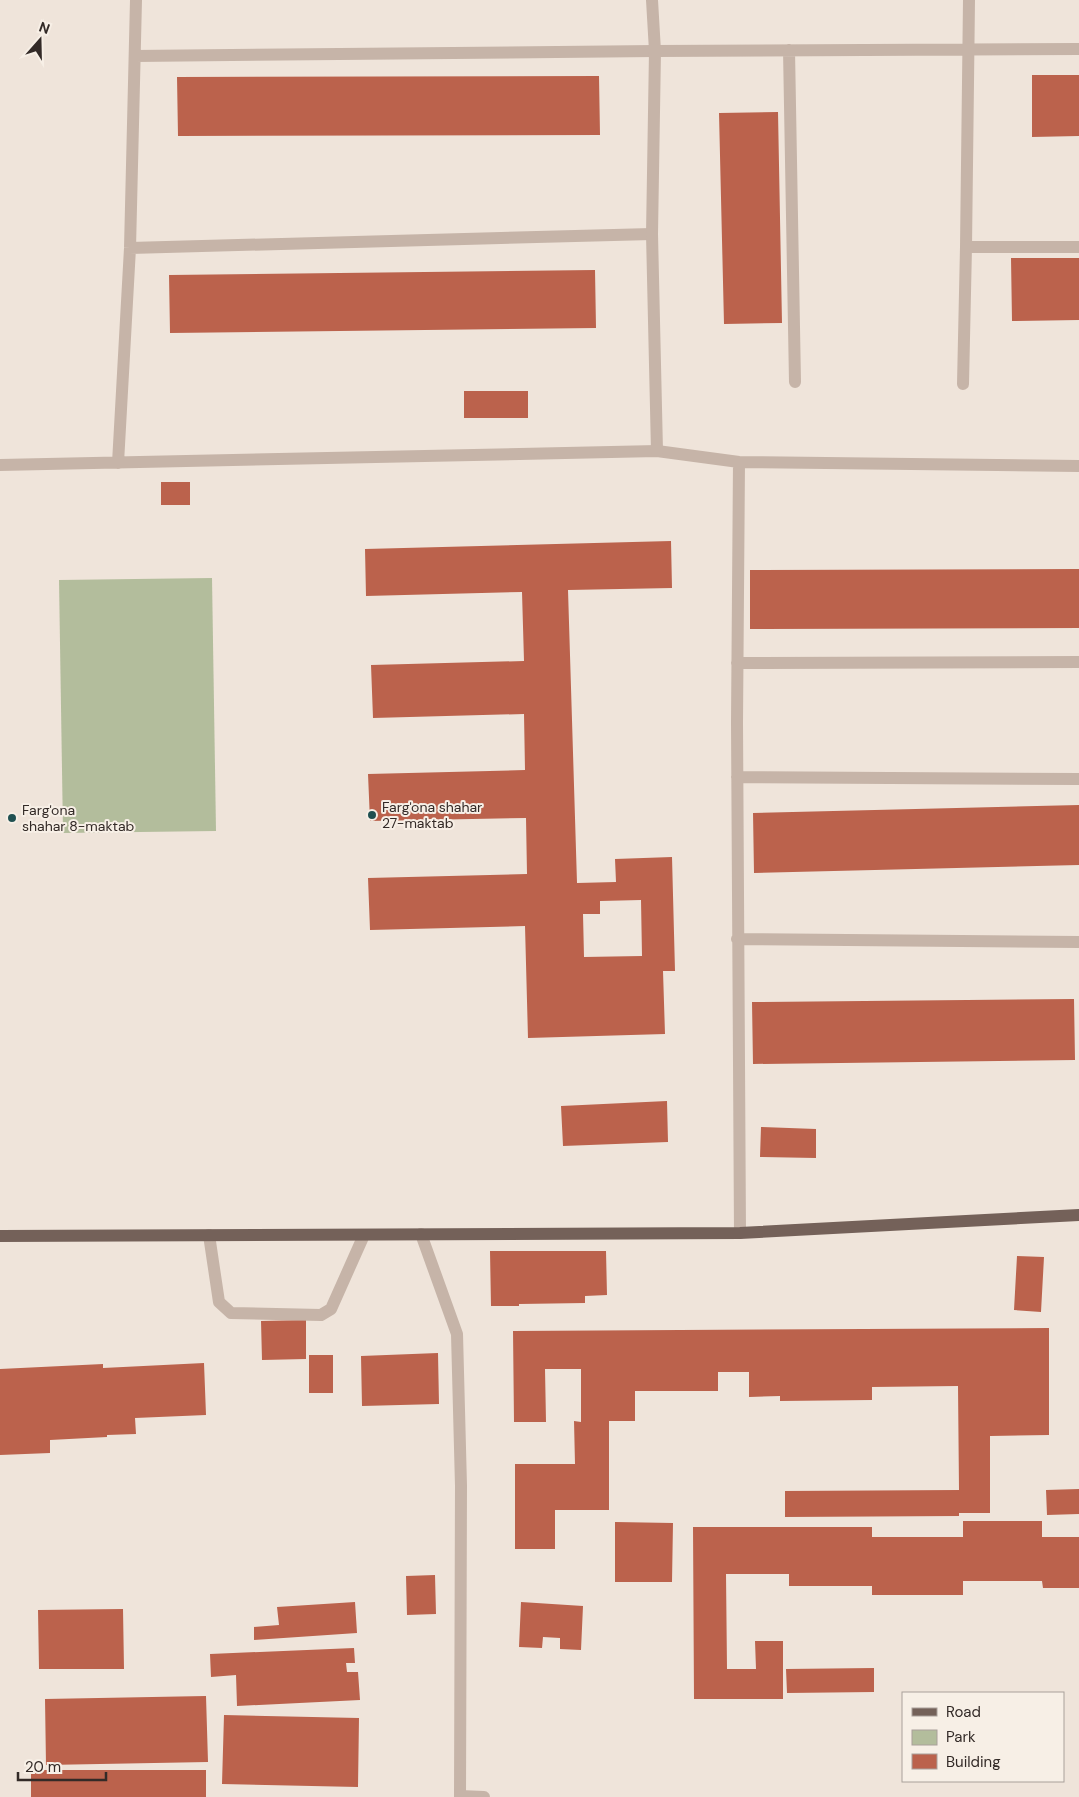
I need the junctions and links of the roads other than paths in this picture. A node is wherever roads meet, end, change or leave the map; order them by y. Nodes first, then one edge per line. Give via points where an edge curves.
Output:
1 (136, 0) edge
2 (652, 0) edge
3 (969, 0) edge
4 (1079, 49) edge
5 (655, 50) junction
6 (789, 50) junction
7 (969, 50) junction
8 (135, 56) junction
9 (652, 234) junction
10 (966, 247) junction
11 (1079, 247) edge
12 (130, 248) junction
13 (795, 382) dead end
14 (963, 384) dead end
15 (657, 451) junction
16 (738, 462) junction
17 (118, 463) junction
18 (0, 466) edge
19 (1079, 466) edge
20 (1079, 662) edge
21 (737, 663) junction
22 (737, 777) junction
23 (1079, 779) edge
24 (738, 939) junction
25 (1079, 942) edge
26 (1079, 1215) edge
27 (740, 1232) junction
28 (421, 1234) junction
29 (209, 1235) junction
30 (364, 1235) junction
31 (0, 1236) edge
32 (460, 1797) edge
33 (484, 1797) edge

1 - 8 street
2 - 5 street
3 - 7 street
4 - 7 street
5 - 6 street
5 - 8 street
5 - 9 street
6 - 7 street
6 - 13 street
7 - 10 street
8 - 12 street
9 - 12 street
9 - 15 street
10 - 11 street
10 - 14 street
12 - 17 street
15 - 16 street
15 - 17 street
16 - 19 street
16 - 21 street
17 - 18 street
20 - 21 street
21 - 22 street
22 - 23 street
22 - 24 street
24 - 25 street
24 - 27 street
26 - 27 main road
27 - 28 main road
28 - 30 main road
28 - 32 street via 457,1334 461,1486
29 - 30 main road
29 - 30 street via 219,1302 231,1313 321,1315 330,1309
29 - 31 main road
32 - 33 street

